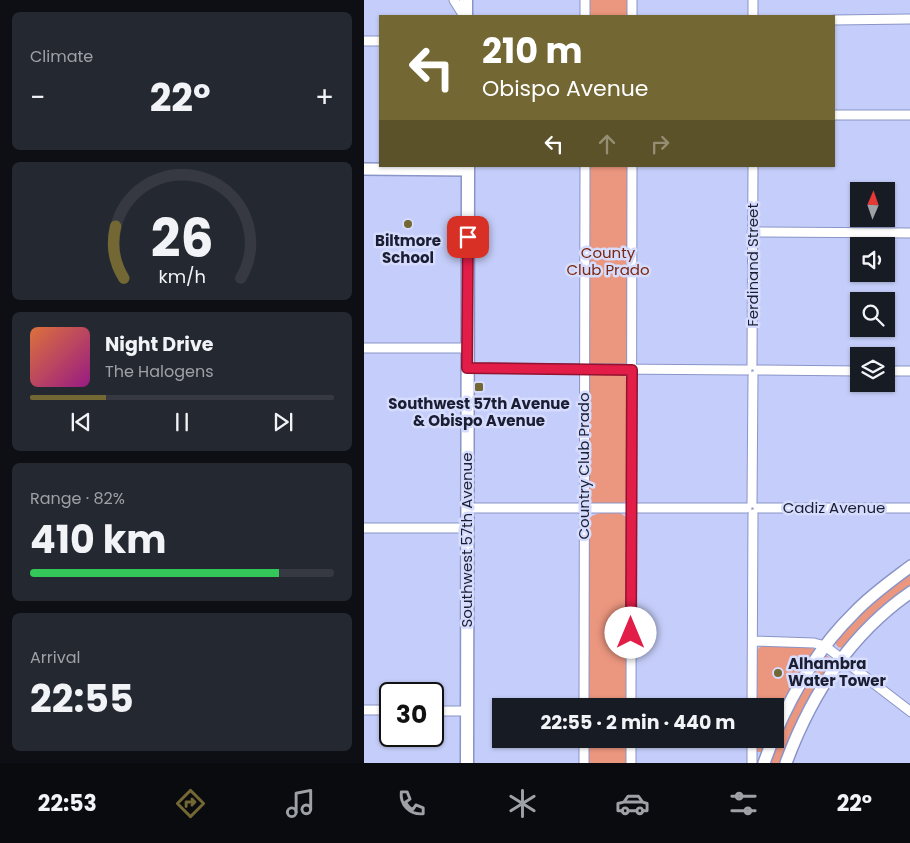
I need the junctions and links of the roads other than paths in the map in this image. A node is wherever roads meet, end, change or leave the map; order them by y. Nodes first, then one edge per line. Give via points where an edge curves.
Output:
1 (454, 0) edge
2 (466, 0) edge
3 (585, 0) edge
4 (632, 0) edge
5 (754, 0) edge
6 (464, 15) edge
7 (465, 15) edge
8 (585, 15) edge
9 (632, 15) edge
10 (754, 15) edge
11 (835, 20) edge
12 (910, 20) edge
13 (364, 41) edge
14 (379, 41) edge
15 (835, 115) edge
16 (910, 115) edge
17 (584, 167) edge
18 (632, 167) edge
19 (753, 167) edge
20 (468, 168) edge
21 (364, 169) edge
22 (752, 232) junction
23 (910, 233) edge
24 (364, 348) edge
25 (467, 348) junction
26 (467, 368) junction
27 (584, 370) junction
28 (632, 370) junction
29 (753, 370) junction
30 (850, 371) edge
31 (895, 371) edge
32 (910, 371) edge
33 (467, 508) junction
34 (584, 508) junction
35 (631, 508) junction
36 (753, 508) junction
37 (910, 508) edge
38 (364, 528) edge
39 (467, 528) junction
40 (910, 566) edge
41 (910, 592) edge
42 (752, 641) junction
43 (825, 646) junction
44 (841, 658) junction
45 (584, 698) edge
46 (631, 698) edge
47 (752, 698) edge
48 (364, 710) edge
49 (379, 710) edge
50 (444, 711) edge
51 (467, 711) junction
52 (910, 712) edge
53 (784, 715) edge
54 (584, 748) edge
55 (631, 748) edge
56 (752, 748) edge
57 (770, 748) edge
58 (467, 763) edge
59 (584, 763) edge
60 (631, 763) edge
61 (752, 763) edge
62 (764, 763) edge
63 (786, 763) edge

1 - 6 street
2 - 7 main road
3 - 8 street
4 - 9 street
5 - 10 street
11 - 12 street
13 - 14 street
15 - 16 street
17 - 27 street, Country Club Prado
18 - 28 street
19 - 22 street, Ferdinand Street
20 - 21 street
20 - 25 main road, Southwest 57th Avenue
22 - 23 street
22 - 29 street, Ferdinand Street
24 - 25 street
25 - 26 main road, Southwest 57th Avenue
26 - 27 street
26 - 33 main road, Southwest 57th Avenue
27 - 28 street
27 - 34 street, Country Club Prado
28 - 29 street
28 - 35 street
29 - 30 street
29 - 36 street, Ferdinand Street
31 - 32 street
33 - 34 street, Cadiz Avenue
33 - 39 main road, Southwest 57th Avenue
34 - 35 street, Cadiz Avenue
34 - 45 street, Country Club Prado
35 - 36 street, Cadiz Avenue
35 - 46 street
36 - 37 street, Cadiz Avenue
36 - 42 street, Ferdinand Street
38 - 39 street
39 - 51 main road, Southwest 57th Avenue
40 - 43 street via 876,592
41 - 44 street
42 - 43 street
42 - 47 street, Ferdinand Street
43 - 44 street
43 - 53 street via 797,688
44 - 52 street
44 - 63 street via 814,700
48 - 49 street
50 - 51 street
51 - 58 main road, Southwest 57th Avenue
54 - 59 street
55 - 60 street
56 - 61 street
57 - 62 street

